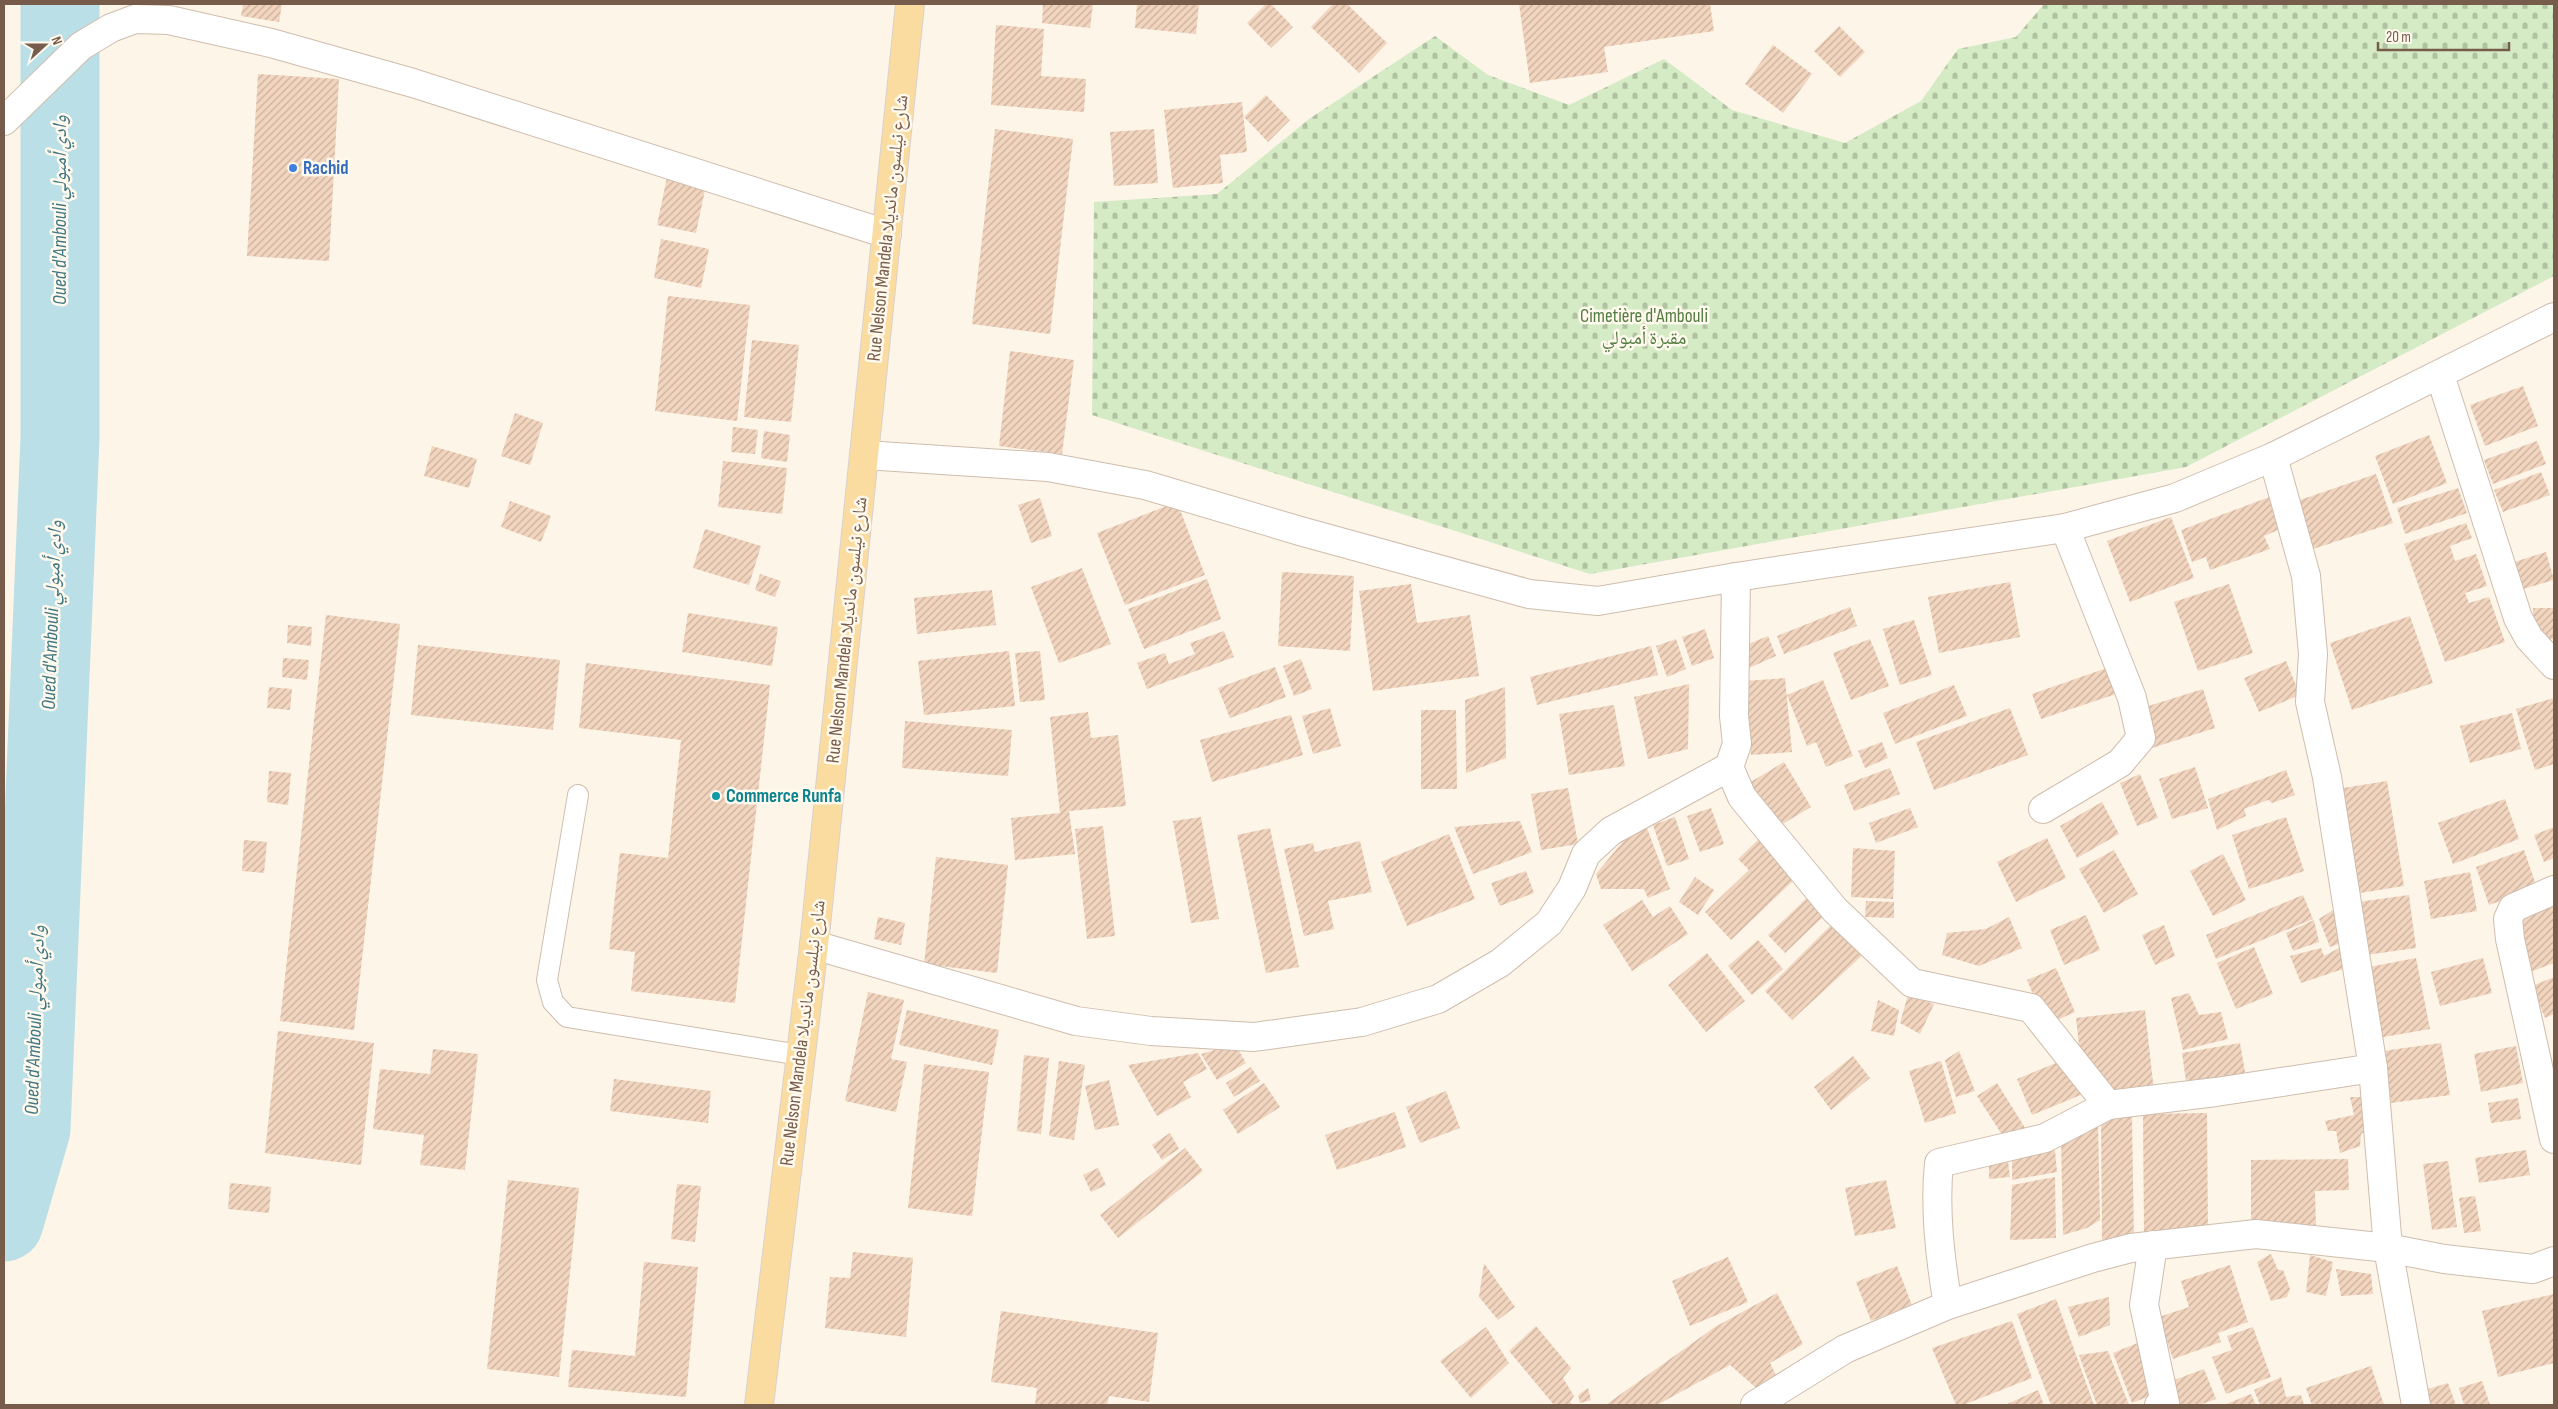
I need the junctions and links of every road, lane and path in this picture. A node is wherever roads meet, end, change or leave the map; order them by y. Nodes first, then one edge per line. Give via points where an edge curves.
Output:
1 (910, 4) edge
2 (4, 121) edge
3 (887, 234) junction
4 (2554, 316) edge
5 (2440, 375) junction
6 (866, 455) junction
7 (2273, 456) junction
8 (2065, 528) junction
9 (1736, 577) junction
10 (2554, 665) edge
11 (1728, 768) junction
12 (578, 795) dead end
13 (2043, 809) dead end
14 (2554, 890) edge
15 (814, 944) junction
16 (800, 1055) junction
17 (2372, 1068) junction
18 (2108, 1104) junction
19 (2554, 1139) edge
20 (2153, 1245) junction
21 (2388, 1248) junction
22 (2554, 1261) edge
23 (1948, 1305) junction
24 (759, 1405) edge
25 (1755, 1405) edge
26 (2159, 1405) edge
27 (2416, 1405) edge

1 - 3 main road, Rue Nelson Mandela شارع نيلسون مانديلا
2 - 3 street via 81,46 111,28 135,19 169,20 271,43 413,83
3 - 6 main road, Rue Nelson Mandela شارع نيلسون مانديلا
4 - 5 street
5 - 7 street
5 - 10 street via 2518,618 2529,638
6 - 9 street via 1048,467 1145,486 1529,594 1598,601
6 - 15 main road, Rue Nelson Mandela شارع نيلسون مانديلا
7 - 8 street via 2175,498
7 - 17 street via 2306,576 2313,654 2310,702 2327,777
8 - 9 street
8 - 13 street via 2132,698 2142,738 2120,763
9 - 11 street via 1734,716 1737,744
11 - 15 street via 1611,831 1586,854 1572,888 1549,923 1500,963 1438,999 1362,1022 1254,1037 1076,1021
11 - 18 street via 1742,797 1835,910 1912,983 2031,1008
12 - 16 lane via 547,980 553,1002 568,1017
14 - 19 street via 2513,908 2508,919
15 - 16 main road, Rue Nelson Mandela شارع نيلسون مانديلا
16 - 24 main road, Rue Nelson Mandela شارع نيلسون مانديلا
17 - 18 street via 2216,1092
17 - 21 street
18 - 23 street via 2045,1138 1939,1163 1941,1262
20 - 21 street via 2256,1234
20 - 23 street via 2093,1258
20 - 26 street via 2144,1305 2165,1403
21 - 22 street via 2444,1259 2533,1269
21 - 27 street
23 - 25 street via 1846,1350

